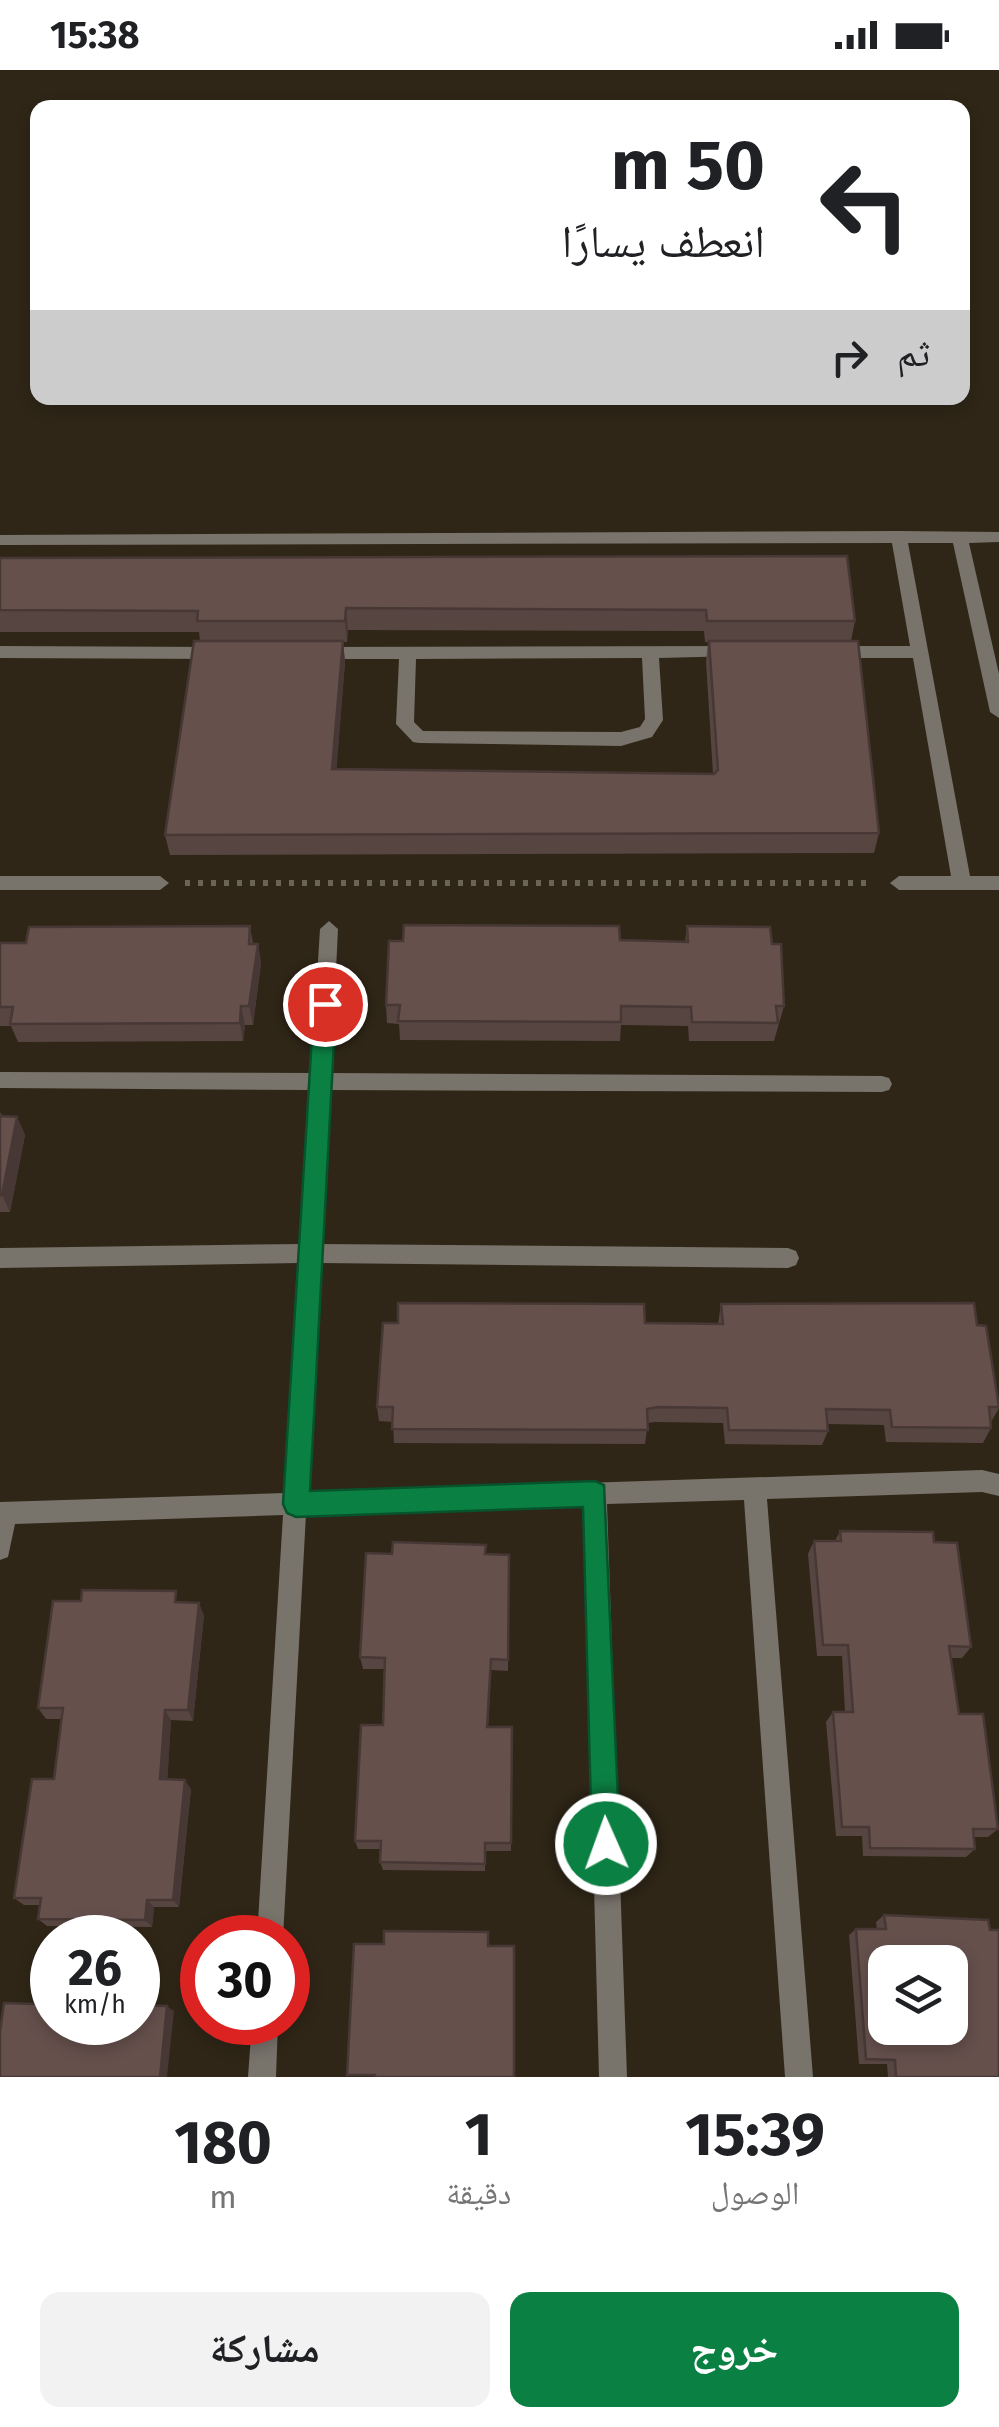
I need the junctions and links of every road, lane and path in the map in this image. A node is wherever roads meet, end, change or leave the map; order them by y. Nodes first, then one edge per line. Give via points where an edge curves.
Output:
1 (899, 536) junction
2 (960, 537) junction
3 (999, 537) edge
4 (0, 540) edge
5 (0, 652) edge
6 (650, 652) junction
7 (746, 652) edge
8 (804, 652) edge
9 (920, 652) junction
10 (233, 653) edge
11 (292, 653) edge
12 (408, 653) junction
13 (995, 676) edge
14 (999, 712) edge
15 (0, 883) edge
16 (160, 883) joint
17 (899, 883) joint
18 (962, 883) junction
19 (999, 883) edge
20 (330, 929) dead end
21 (320, 1078) junction
22 (0, 1080) edge
23 (882, 1084) dead end
24 (310, 1253) junction
25 (0, 1258) edge
26 (788, 1258) dead end
27 (999, 1485) edge
28 (755, 1488) junction
29 (595, 1494) junction
30 (296, 1504) junction
31 (3, 1513) edge
32 (0, 1548) edge
33 (271, 1915) edge
34 (264, 2045) edge
35 (262, 2077) edge
36 (613, 2077) edge
37 (799, 2077) edge

1 - 2 street
1 - 4 street
1 - 9 street
2 - 3 street
2 - 13 street
5 - 10 street
6 - 7 street
6 - 12 street
6 - 12 street via 654,720 646,732 621,739 419,737 405,724
8 - 9 street
9 - 18 street
11 - 12 street
13 - 14 street
15 - 16 street
16 - 17 path
17 - 18 street
18 - 19 street
20 - 21 street
21 - 22 street
21 - 23 street
21 - 24 street
24 - 25 street
24 - 26 street
24 - 30 street
27 - 28 street
28 - 29 street
28 - 37 street
29 - 30 street
29 - 36 street
30 - 31 street
30 - 33 street
31 - 32 street
34 - 35 street

